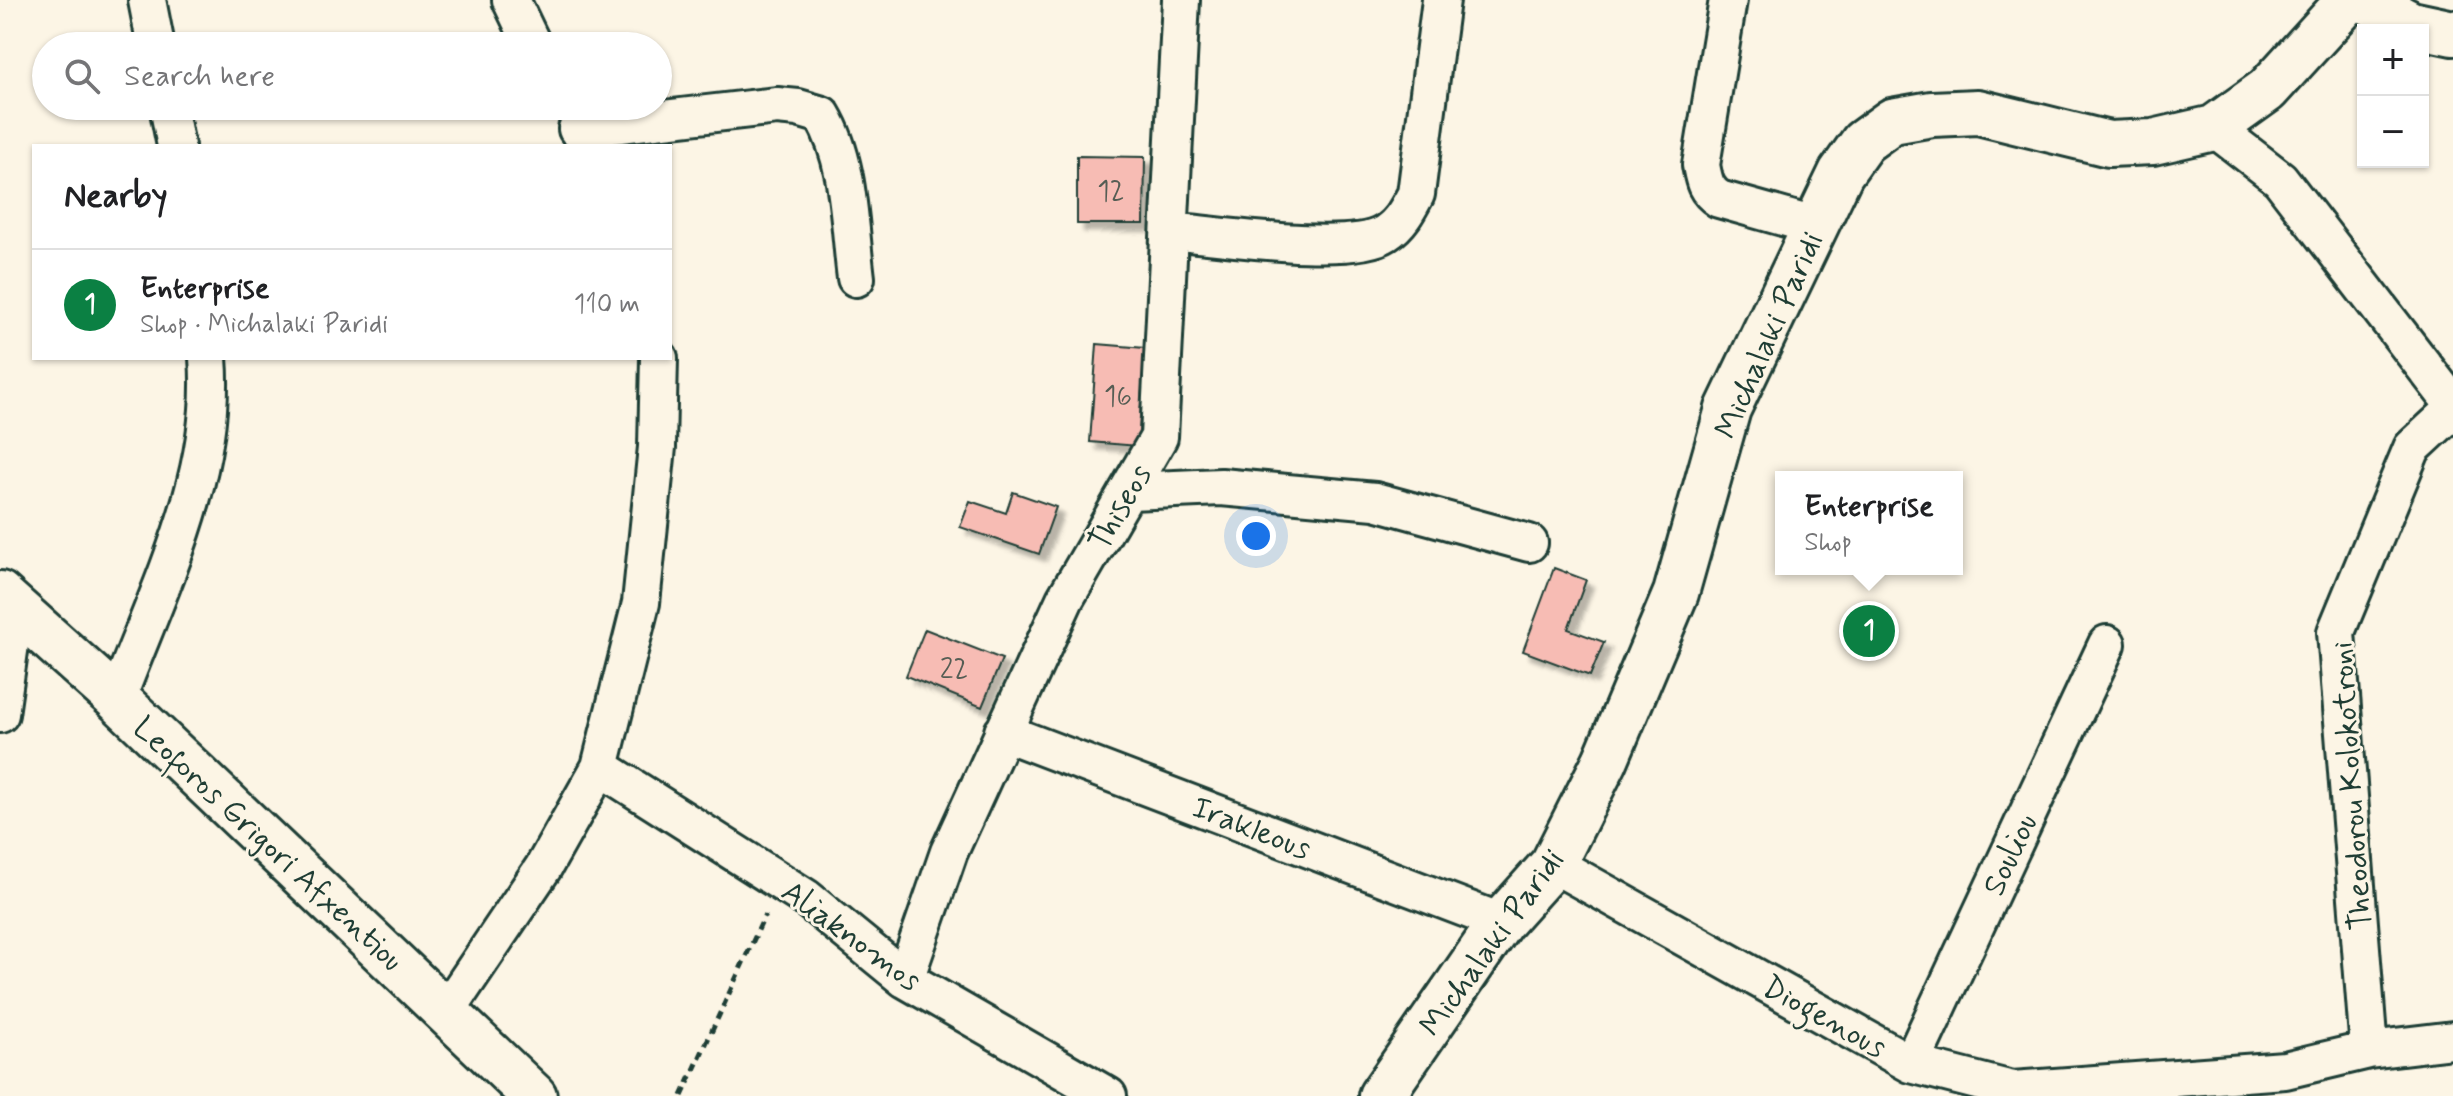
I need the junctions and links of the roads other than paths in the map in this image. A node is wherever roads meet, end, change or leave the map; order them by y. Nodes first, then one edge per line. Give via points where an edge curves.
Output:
1 (147, 0) edge
2 (511, 0) edge
3 (1181, 0) edge
4 (1441, 0) edge
5 (1728, 0) edge
6 (2349, 0) edge
7 (2365, 0) edge
8 (153, 32) edge
9 (526, 32) edge
10 (2453, 33) edge
11 (672, 117) edge
12 (171, 120) edge
13 (642, 120) edge
14 (575, 127) edge
15 (2214, 128) junction
16 (176, 144) edge
17 (1815, 226) junction
18 (1170, 231) junction
19 (856, 278) dead end
20 (208, 360) edge
21 (659, 360) edge
22 (2453, 404) edge
23 (2453, 410) edge
24 (1130, 491) junction
25 (1529, 543) dead end
26 (7, 602) edge
27 (2107, 644) dead end
28 (117, 699) junction
29 (0, 714) edge
30 (1003, 732) junction
31 (600, 767) junction
32 (1553, 864) junction
33 (1501, 922) junction
34 (905, 979) junction
35 (447, 1010) junction
36 (2453, 1040) edge
37 (2369, 1050) junction
38 (1911, 1064) junction
39 (1955, 1087) edge
40 (534, 1096) edge
41 (1108, 1096) edge
42 (1381, 1096) edge

1 - 8 street
2 - 9 street
3 - 18 street, Thiseos
4 - 18 street via 1416,194 1404,217 1385,234 1331,244
5 - 17 street via 1701,165 1704,180 1719,199
6 - 15 street, Michalaki Paridi via 2267,90
7 - 10 street via 2411,24
11 - 19 street via 777,106 822,115 842,167
12 - 16 street
13 - 14 street
15 - 17 street, Michalaki Paridi via 2153,142 2109,144 1978,112 1892,121 1863,142
15 - 22 street via 2280,179
17 - 32 street, Michalaki Paridi via 1728,409 1676,593 1605,761
18 - 24 street, Thiseos via 1159,437
20 - 28 street via 204,442 183,522
21 - 31 street via 657,447 641,603
23 - 37 street, Theodorou Kolokotroni via 2412,448 2336,632
24 - 25 street via 1221,487 1375,501
24 - 30 street, Thiseos via 1065,599
26 - 28 street, Leoforos Grigori Afxentiou
26 - 29 street
27 - 38 street, Souliou
28 - 35 street, Leoforos Grigori Afxentiou
30 - 33 street, Irakleous
30 - 34 street, Thiseos via 949,852
31 - 34 street, Aliaknomos via 781,882
31 - 35 street via 543,868
32 - 33 street, Michalaki Paridi
32 - 38 street, Diogenous
33 - 42 street, Michalaki Paridi
34 - 41 street, Aliaknomos
35 - 40 street, Leoforos Grigori Afxentiou
36 - 37 street, Diogenous
37 - 39 street, Diogenous via 2285,1070 2187,1079 2012,1090
38 - 39 street, Diogenous

